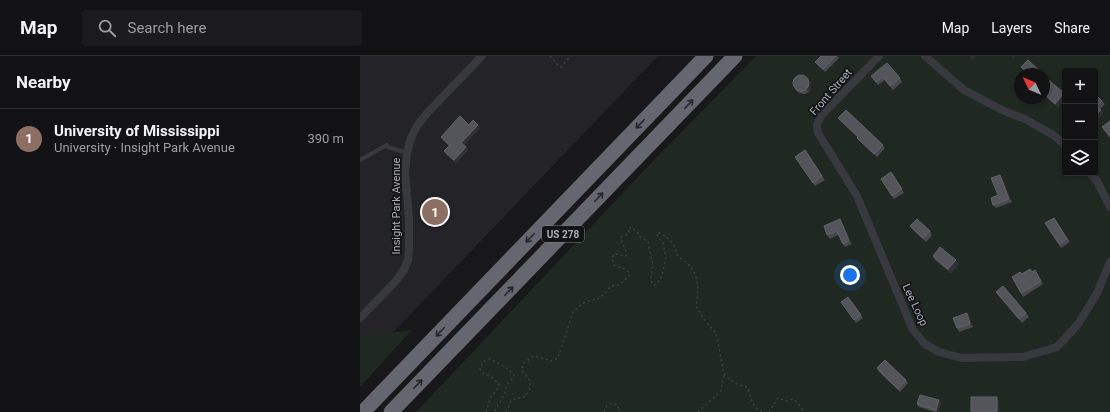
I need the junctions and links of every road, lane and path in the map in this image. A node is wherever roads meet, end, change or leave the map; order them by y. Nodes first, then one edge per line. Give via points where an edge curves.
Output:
1 (482, 56) edge
2 (550, 56) edge
3 (571, 56) edge
4 (706, 56) edge
5 (736, 56) edge
6 (879, 56) edge
7 (925, 56) edge
8 (817, 124) joint
9 (1062, 142) edge
10 (407, 153) junction
11 (360, 160) edge
12 (1092, 176) edge
13 (1110, 207) edge
14 (1110, 262) edge
15 (360, 318) edge
16 (724, 374) junction
17 (362, 412) edge
18 (391, 412) edge
19 (486, 412) edge
20 (494, 412) edge
21 (506, 412) edge
22 (604, 412) edge
23 (620, 412) edge
24 (698, 412) edge
25 (763, 412) edge
26 (769, 412) edge
27 (805, 412) edge

1 - 10 street, Insight Park Avenue via 417,126
2 - 3 path via 561,66
4 -> 17 highway, US 278
18 -> 5 highway, US 278
6 - 8 street, Front Street via 829,107
7 - 9 street via 964,90 1025,119
8 - 14 street, Lee Loop via 818,133 857,196 913,330 925,344 939,352 962,358 1023,357 1057,347 1079,324 1097,293
10 - 11 lane via 387,145
10 - 15 street, Insight Park Avenue via 405,173 409,219 408,260 395,282
12 - 13 street
16 - 21 path via 716,333 696,306 696,276 690,266 678,256 671,241 658,232 657,236 666,257 661,279 655,285 652,284 653,266 648,242 631,227 628,234 621,237 627,251 626,256 614,254 612,258 614,265 625,268 630,275 619,285 611,286 600,298 585,302 573,312 558,358 552,361 533,356 523,364 522,371 530,381 530,388 526,396 511,401
16 - 24 path via 720,390
16 - 25 path via 739,385 747,387 753,406
19 - 20 path via 498,384 490,376 485,376 480,369 483,362 490,359 514,375
22 - 23 path via 612,403 617,405
26 - 27 path via 778,398 786,401 793,399

